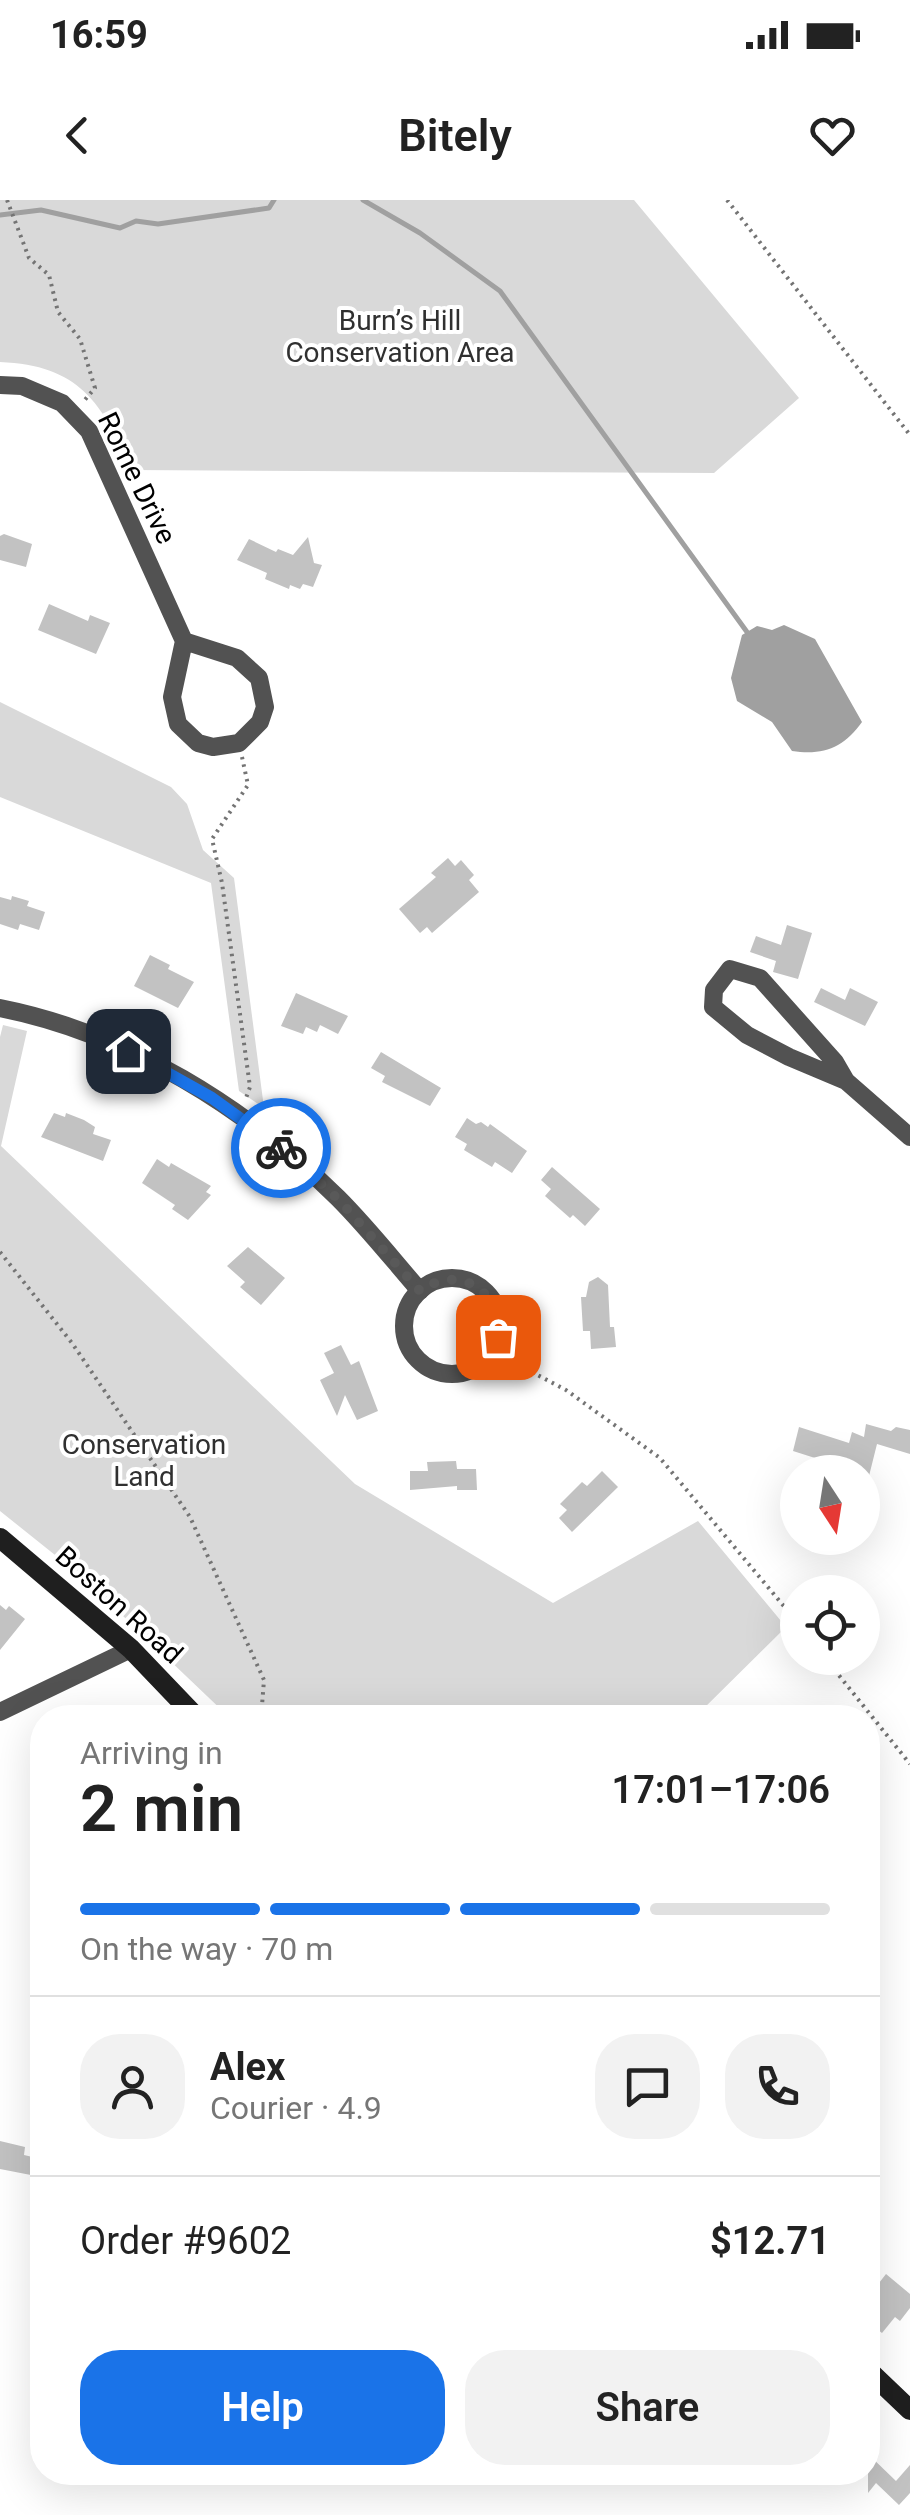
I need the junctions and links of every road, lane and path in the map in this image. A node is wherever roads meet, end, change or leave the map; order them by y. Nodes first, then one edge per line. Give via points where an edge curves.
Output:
1 (7, 200) edge
2 (727, 200) edge
3 (0, 385) edge
4 (74, 412) junction
5 (910, 435) edge
6 (184, 641) junction
7 (239, 743) junction
8 (0, 1008) edge
9 (846, 1081) junction
10 (240, 1117) junction
11 (910, 1137) edge
12 (0, 1252) edge
13 (420, 1291) junction
14 (492, 1350) junction
15 (0, 1538) edge
16 (780, 1601) edge
17 (131, 1648) junction
18 (839, 1675) edge
19 (185, 1705) edge
20 (262, 1705) edge
21 (863, 1705) edge
22 (0, 1712) edge
23 (880, 1727) edge
24 (910, 1764) edge
25 (880, 2381) edge
26 (910, 2410) edge

1 - 4 path via 29,258 49,276 58,312 80,339 94,388
2 - 5 path
3 - 4 street, Rome Drive via 22,386
4 - 6 street, Rome Drive via 98,447
6 - 7 street via 172,698 178,724 198,743
6 - 7 street via 236,658 259,678 265,707
7 - 10 path via 248,785 212,838 250,1087
8 - 10 street via 110,1042
9 - 9 street via 789,1058 713,1007 714,990 730,969 760,978
9 - 11 street
10 - 13 street via 339,1200
12 - 20 path via 72,1343 190,1517 264,1680
13 - 14 street via 454,1279 482,1290 498,1314
13 - 14 street via 404,1327 421,1363 460,1373
14 - 16 path via 566,1390 660,1458
15 - 17 main road, Boston Road
17 - 19 main road, Boston Road
17 - 22 street
18 - 21 path
23 - 24 path
25 - 26 main road

